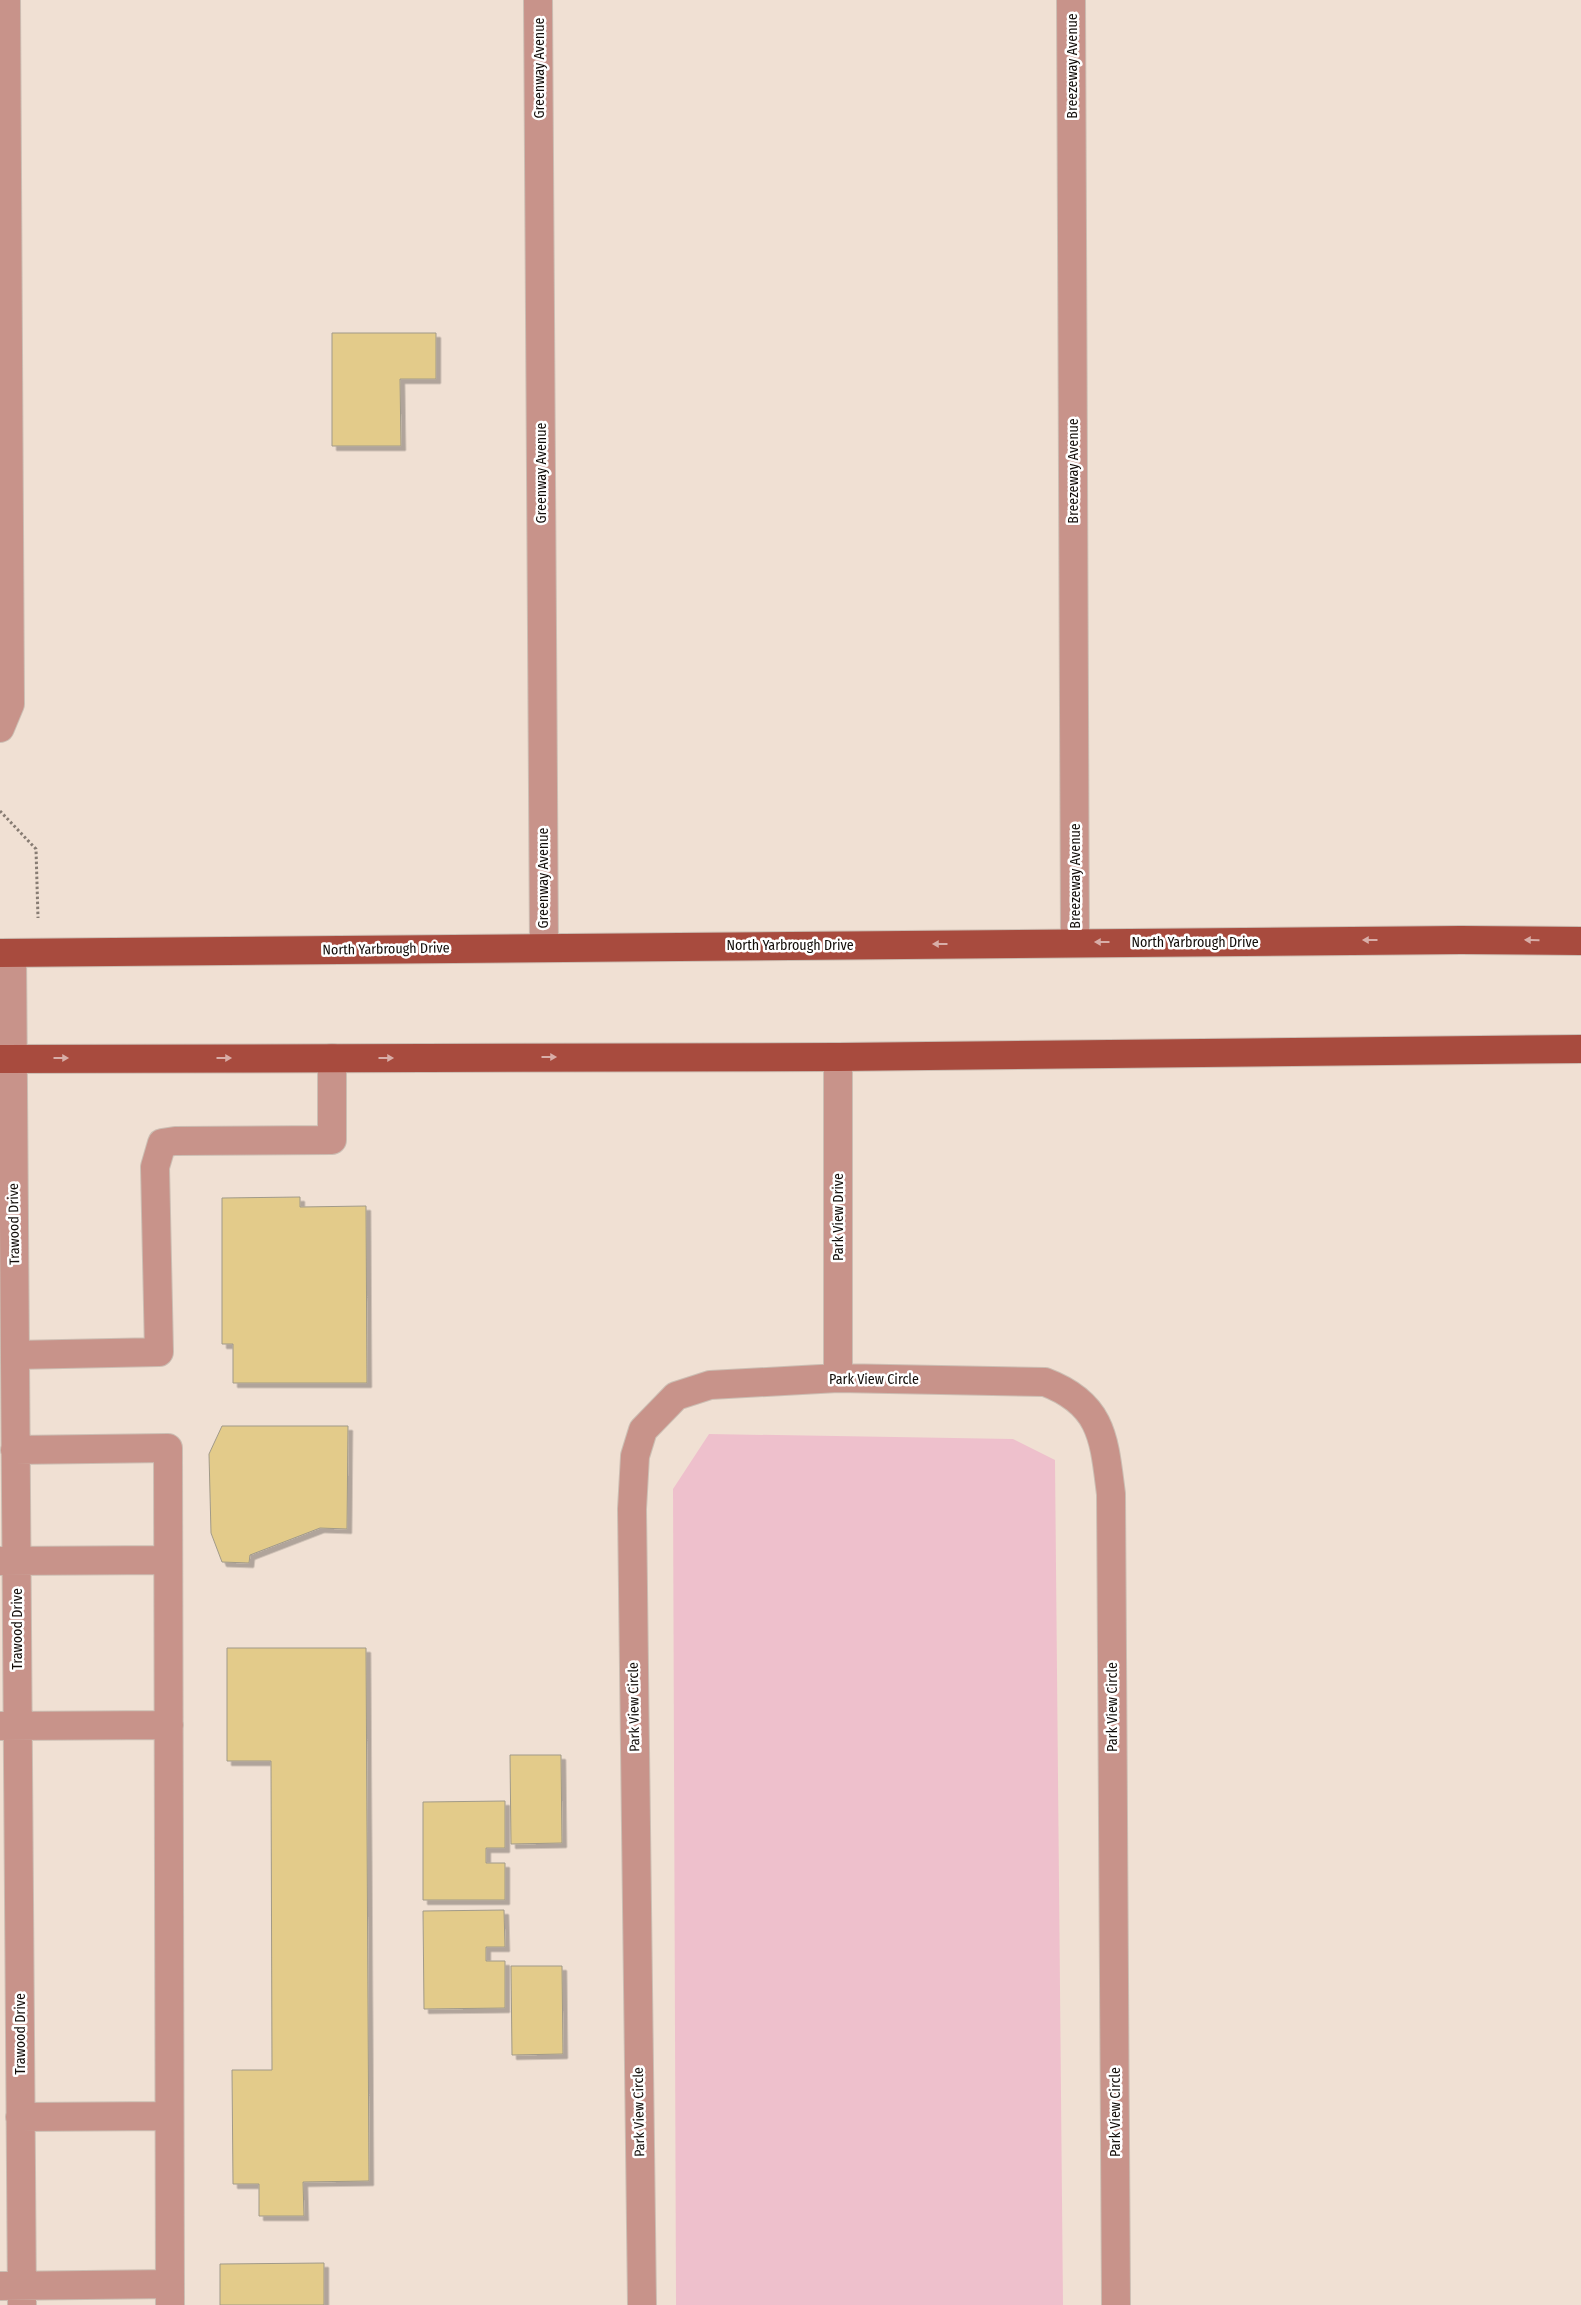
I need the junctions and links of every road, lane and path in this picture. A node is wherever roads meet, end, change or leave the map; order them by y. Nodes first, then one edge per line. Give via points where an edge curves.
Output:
1 (6, 0) edge
2 (538, 0) edge
3 (1071, 0) edge
4 (0, 728) edge
5 (0, 810) edge
6 (1581, 941) edge
7 (1075, 943) junction
8 (544, 947) junction
9 (6, 953) edge
10 (1581, 1049) edge
11 (838, 1057) junction
12 (332, 1058) junction
13 (6, 1059) edge
14 (7, 1302) edge
15 (10, 1369) edge
16 (838, 1378) junction
17 (10, 1461) edge
18 (168, 1560) junction
19 (8, 1561) edge
20 (169, 1725) junction
21 (9, 1726) edge
22 (10, 2012) edge
23 (169, 2116) junction
24 (20, 2118) junction
25 (10, 2159) edge
26 (14, 2292) edge
27 (170, 2294) edge
28 (642, 2305) edge
29 (1116, 2305) edge

1 - 4 street via 10,704
2 - 8 street, Greenway Avenue
3 - 7 street, Breezeway Avenue
5 - 9 path via 36,849 38,920
6 -> 7 main road, North Yarbrough Drive
7 -> 8 main road, North Yarbrough Drive
8 - 9 main road, North Yarbrough Drive
9 - 13 street, Trawood Drive
10 - 11 main road
12 -> 11 main road
11 - 16 street, Park View Drive
13 -> 12 main road
12 - 15 street via 332,1140 175,1141 162,1144 155,1167 160,1352
13 - 14 street, Trawood Drive
14 - 15 street, Trawood Drive
15 - 17 street, Trawood Drive
16 - 28 street, Park View Circle via 710,1385 676,1396 643,1430 635,1456 632,1509
16 - 29 street, Park View Circle via 1045,1382 1075,1397 1097,1422 1104,1443 1111,1494
17 - 18 street via 168,1448
17 - 19 street, Trawood Drive
18 - 19 street
18 - 20 street
19 - 21 street, Trawood Drive
20 - 21 street
20 - 23 street
21 - 22 street, Trawood Drive
22 - 24 street, Trawood Drive
23 - 24 street
23 - 27 street
24 - 25 street, Trawood Drive
25 - 26 street, Trawood Drive
26 - 27 street

